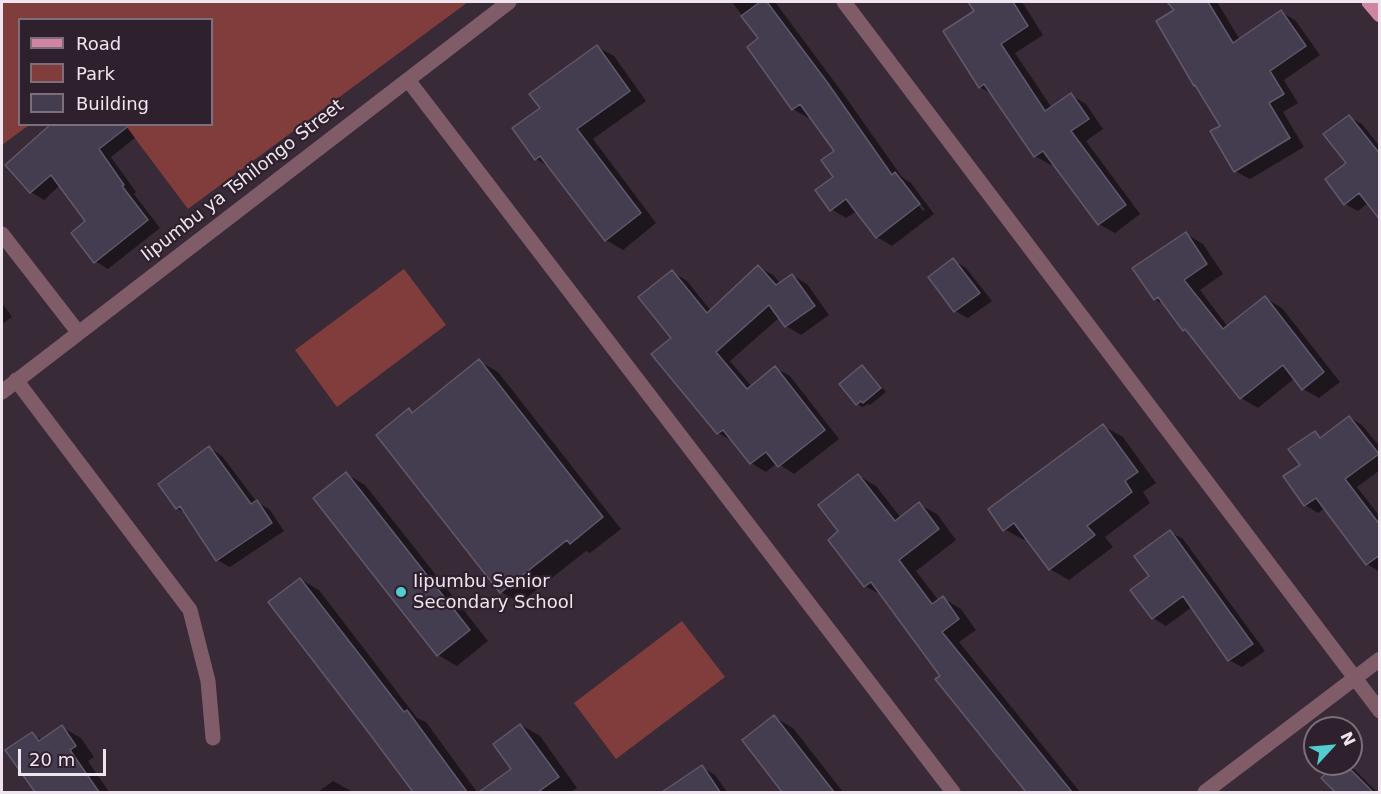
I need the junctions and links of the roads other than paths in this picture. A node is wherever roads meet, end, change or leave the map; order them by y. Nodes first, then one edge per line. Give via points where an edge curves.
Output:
1 (509, 2) edge
2 (844, 2) edge
3 (1369, 2) edge
4 (1380, 15) edge
5 (408, 80) junction
6 (2, 234) edge
7 (78, 332) junction
8 (16, 380) junction
9 (2, 392) edge
10 (1380, 659) edge
11 (1354, 679) junction
12 (1380, 711) edge
13 (213, 738) dead end
14 (953, 792) edge
15 (1205, 792) edge

1 - 5 street, Iipumbu ya Tshilongo Street
2 - 11 street
3 - 4 main road
5 - 7 street, Iipumbu ya Tshilongo Street
5 - 14 street
6 - 7 street
7 - 8 street, Iipumbu ya Tshilongo Street
8 - 9 street, Iipumbu ya Tshilongo Street
8 - 13 street via 190,610 208,681
10 - 11 street
11 - 12 street
11 - 15 street

